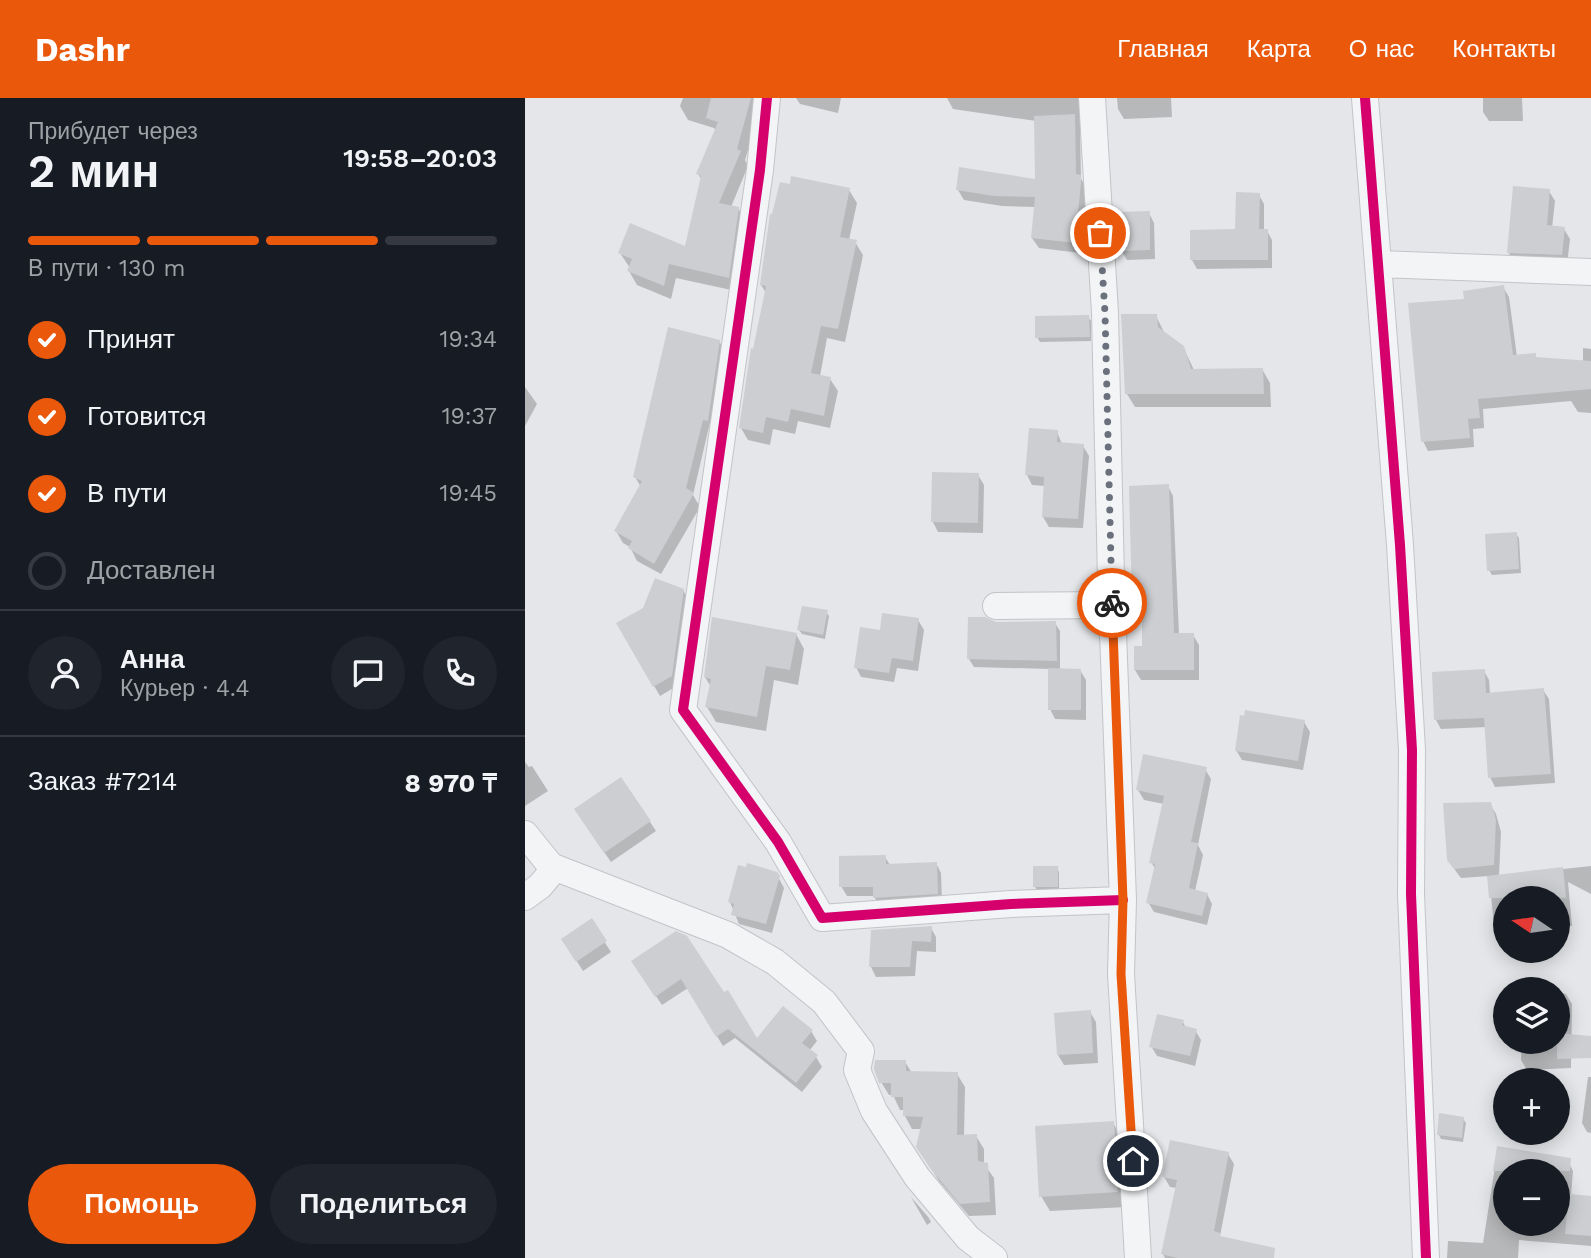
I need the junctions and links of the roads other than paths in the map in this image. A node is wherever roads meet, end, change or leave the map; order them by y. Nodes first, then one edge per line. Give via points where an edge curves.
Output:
1 (767, 98) edge
2 (1092, 98) edge
3 (1365, 98) edge
4 (1379, 264) junction
5 (1591, 272) edge
6 (1112, 605) junction
7 (996, 606) dead end
8 (525, 834) edge
9 (555, 868) junction
10 (525, 897) edge
11 (1123, 900) junction
12 (994, 1258) edge
13 (1138, 1258) edge
14 (1426, 1258) edge

1 - 11 street via 683,710 778,842 822,918
2 - 6 street via 1105,313
3 - 4 street
4 - 5 street
4 - 14 street via 1412,750 1411,894
6 - 7 street
6 - 11 street
8 - 9 street
9 - 10 street
9 - 12 street via 728,935 775,962 824,1002 861,1051 857,1070 874,1111 917,1177 968,1238
11 - 13 street via 1121,974

